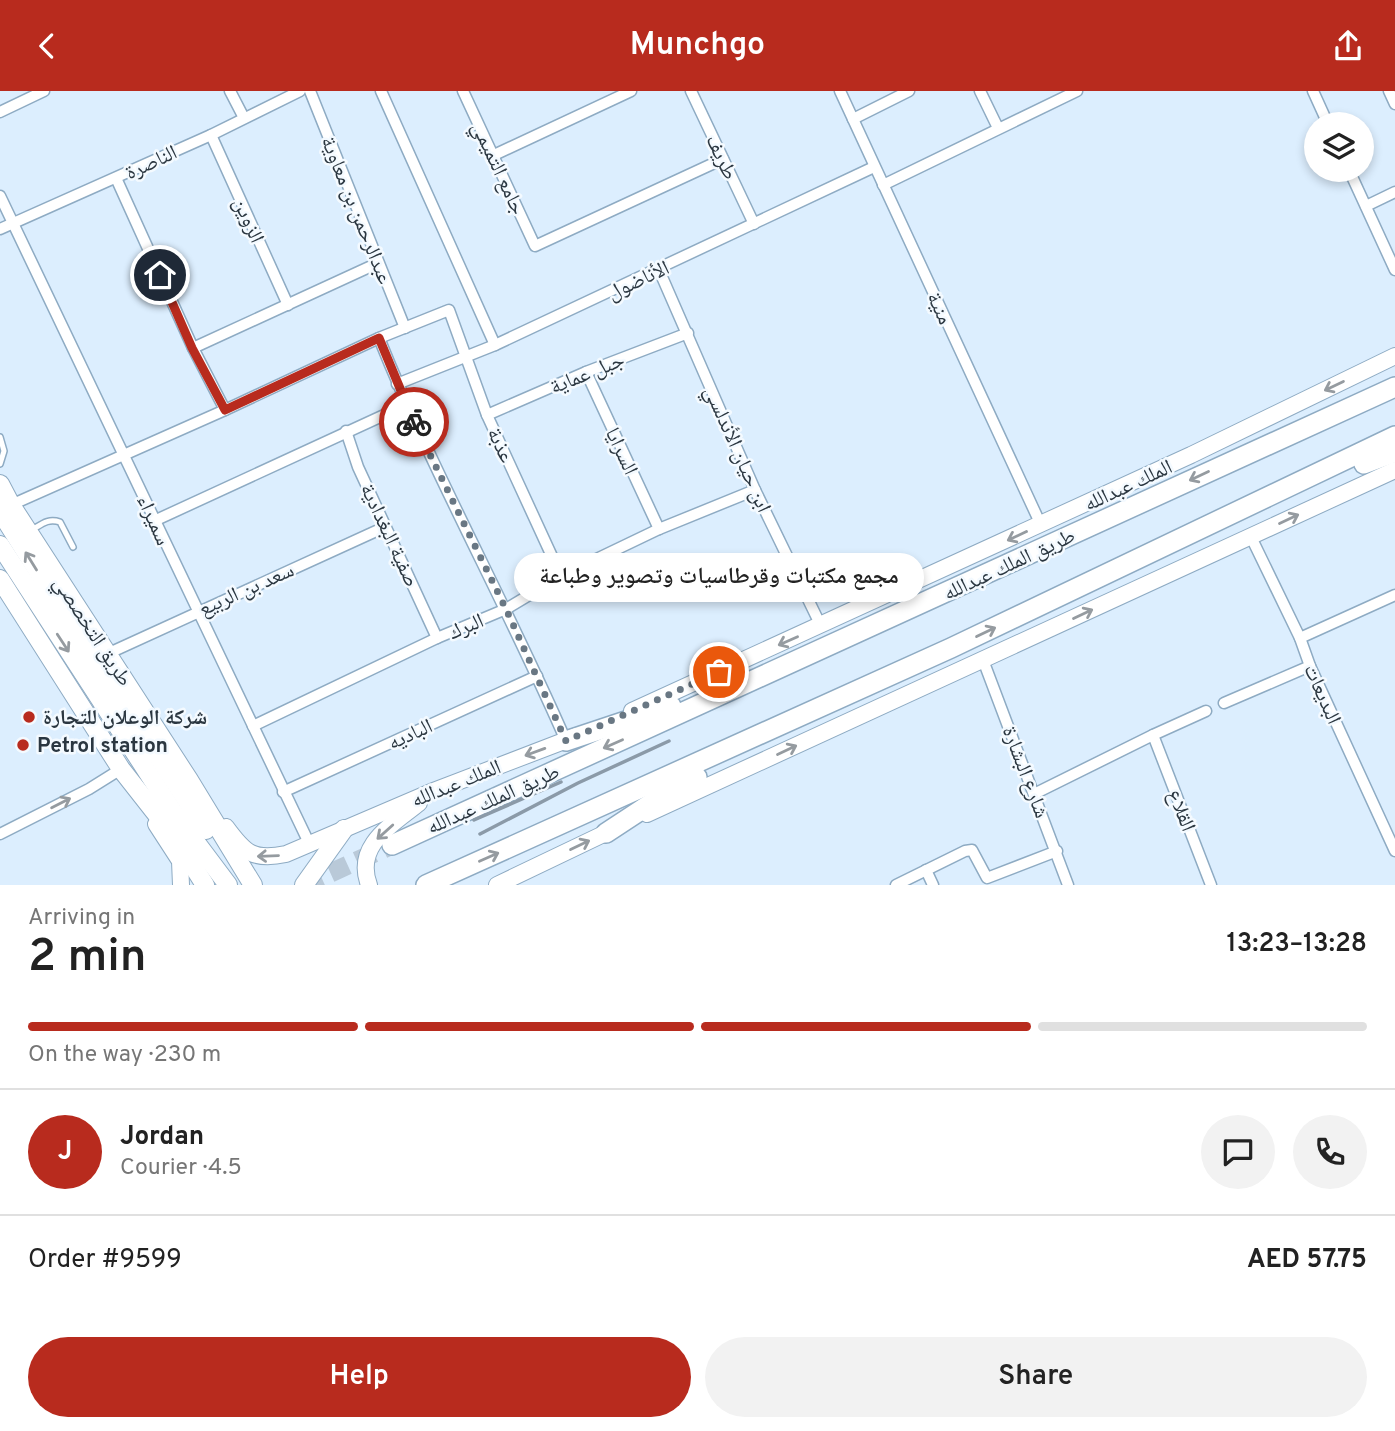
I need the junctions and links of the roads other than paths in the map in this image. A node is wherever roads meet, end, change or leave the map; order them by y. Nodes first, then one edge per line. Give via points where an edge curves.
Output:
1 (44, 91) edge
2 (230, 91) edge
3 (300, 91) edge
4 (310, 91) edge
5 (381, 91) edge
6 (463, 91) edge
7 (631, 91) edge
8 (691, 91) edge
9 (840, 91) edge
10 (909, 91) edge
11 (980, 91) edge
12 (1077, 91) edge
13 (1313, 91) edge
14 (1389, 91) edge
15 (1395, 104) edge
16 (0, 112) edge
17 (1323, 112) edge
18 (244, 118) junction
19 (853, 118) junction
20 (998, 128) junction
21 (211, 135) junction
22 (494, 155) junction
23 (723, 159) junction
24 (874, 167) junction
25 (116, 178) junction
26 (1355, 182) edge
27 (883, 185) junction
28 (1395, 192) edge
29 (0, 196) edge
30 (1366, 206) junction
31 (12, 224) junction
32 (754, 224) junction
33 (0, 229) edge
34 (378, 263) junction
35 (659, 270) junction
36 (1395, 270) edge
37 (288, 306) junction
38 (405, 328) junction
39 (688, 333) junction
40 (379, 338) junction
41 (495, 345) junction
42 (192, 348) junction
43 (466, 356) junction
44 (1395, 356) edge
45 (586, 372) junction
46 (1395, 372) edge
47 (397, 384) junction
48 (1395, 387) edge
49 (405, 405) junction
50 (225, 410) junction
51 (487, 415) junction
52 (346, 431) junction
53 (1395, 436) edge
54 (0, 437) edge
55 (1395, 452) edge
56 (125, 454) junction
57 (1240, 457) junction
58 (0, 464) edge
59 (1395, 470) edge
60 (0, 484) edge
61 (755, 491) junction
62 (1261, 499) junction
63 (6, 508) edge
64 (154, 521) junction
65 (1041, 524) junction
66 (385, 527) junction
67 (659, 529) junction
68 (30, 531) junction
69 (1251, 537) junction
70 (0, 545) edge
71 (73, 547) dead end
72 (561, 576) junction
73 (0, 579) edge
74 (1395, 595) edge
75 (934, 598) junction
76 (506, 609) junction
77 (197, 611) junction
78 (821, 626) junction
79 (437, 638) junction
80 (1300, 638) junction
81 (951, 648) junction
82 (107, 654) junction
83 (983, 660) junction
84 (1310, 666) junction
85 (537, 676) junction
86 (1224, 703) dead end
87 (1206, 711) dead end
88 (253, 726) junction
89 (1153, 734) junction
90 (566, 741) junction
91 (121, 769) junction
92 (189, 780) junction
93 (283, 792) junction
94 (431, 792) junction
95 (1034, 794) junction
96 (214, 822) junction
97 (344, 828) junction
98 (606, 833) junction
99 (0, 834) edge
100 (176, 839) junction
101 (309, 843) junction
102 (392, 845) tunnel mouth
103 (1057, 851) junction
104 (1395, 851) edge
105 (211, 852) junction
106 (926, 870) junction
107 (989, 881) edge
108 (248, 883) edge
109 (181, 885) edge
110 (205, 885) edge
111 (217, 885) edge
112 (228, 885) edge
113 (303, 885) edge
114 (369, 885) edge
115 (426, 885) edge
116 (496, 885) edge
117 (896, 885) edge
118 (933, 885) edge
119 (1068, 885) edge
120 (1210, 885) edge

1 - 16 street
2 - 18 street
3 - 18 street, الناصرة
4 - 34 street, عبدالرحمن بن معاوية
5 - 41 street
6 - 22 street, جامع التميمي
7 - 22 street
8 - 23 street, طريف
9 - 19 street, منية
10 - 19 street
11 - 20 street
12 - 20 street
13 - 17 street
14 - 15 street
18 - 21 street, الناصرة
19 - 24 street, منية
20 - 27 street
21 - 25 street, الناصرة
21 - 37 street, الزوين
22 - 23 street, جامع التميمي via 535,246
23 - 32 street, طريف
24 - 27 street, منية
24 - 32 street, الأناضول
25 - 31 street, الناصرة
25 - 42 street
26 - 30 street
27 - 65 street, منية
28 - 30 street
29 - 31 street, سميراء
30 - 36 street
31 - 33 street, الناصرة
31 - 56 street, سميراء
32 - 35 street, الأناضول
34 - 37 street
34 - 38 street, عبدالرحمن بن معاوية
35 - 39 street, ابن حيان الأندلسي
35 - 41 street, الأناضول
37 - 42 street
38 - 40 street
38 - 43 street, عذبة via 450,310
39 - 45 street, جبل عماية
39 - 61 street, ابن حيان الأندلسي
40 - 47 street
40 - 50 street
41 - 43 street, الأناضول
42 - 50 street
43 - 47 street, الأناضول
43 - 51 street, عذبة
44 -> 65 main road, الملك عبدالله
45 - 51 street, جبل عماية
45 - 67 street, السرايا
46 - 57 highway
47 - 49 street
48 - 57 highway, طريق الملك عبدالله
49 - 52 street
49 - 76 street
50 - 56 street
51 - 72 street, عذبة
52 - 64 street
52 - 66 street, صفية البغدادية
53 - 62 highway
54 - 58 lane via 4,451
55 - 62 highway
56 - 63 street
56 - 64 street, سميراء
57 -> 75 highway, طريق الملك عبدالله
69 -> 59 main road
60 - 63 main road, طريق التخصصي
61 - 67 street, البرك
61 - 78 street, ابن حيان الأندلسي
81 -> 62 highway
63 - 68 main road, طريق التخصصي
105 -> 63 main road via 64,613
64 - 77 street, سميراء
65 -> 78 main road, الملك عبدالله
66 - 77 street, سعد بن الربيع
66 - 79 street, صفية البغدادية
67 - 72 street, البرك
68 - 71 lane via 46,521 60,522
68 - 82 main road, طريق التخصصي
69 - 80 street, البديعات
83 -> 69 main road
70 -> 105 main road via 174,813
72 - 76 street, البرك
73 - 91 main road
74 - 80 street
75 - 90 highway via 871,619 688,700
75 -> 102 highway, طريق الملك عبدالله
76 - 79 street, البرك
76 - 85 street
77 - 82 street, سعد بن الربيع
77 - 88 street, سميراء
78 -> 90 main road, الملك عبدالله
79 - 88 street, البرك
80 - 84 street, البديعات
81 - 98 highway via 908,678 678,785
115 -> 81 highway
82 - 92 main road, طريق التخصصي
83 - 95 street, شارع البشارة
98 -> 83 main road
84 - 86 street
84 - 104 street, البديعات
85 - 90 street
85 - 93 street, الباديه
87 - 89 street
88 - 93 street, سميراء
89 - 95 street
89 - 120 street, القلاع
90 -> 94 main road, الملك عبدالله
99 -> 91 street
91 - 100 main road
91 - 109 main road via 180,861
92 - 96 main road, طريق التخصصي
101 -> 92 main road, الملك عبدالله via 286,854 256,856 242,848
93 - 101 street, سميراء
94 - 97 main road, الملك عبدالله
94 -> 114 main road via 373,842 366,857
95 - 103 street, شارع البشارة
96 - 105 main road via 223,840
96 - 108 main road, طريق التخصصي
97 - 101 main road, الملك عبدالله
97 - 113 main road
116 -> 98 main road
100 - 105 main road via 192,850
100 - 110 main road
100 - 111 main road
103 - 107 street
103 - 119 street, شارع البشارة
105 - 108 main road
105 - 112 main road
106 - 107 street via 972,851
106 - 117 street
106 - 118 street

